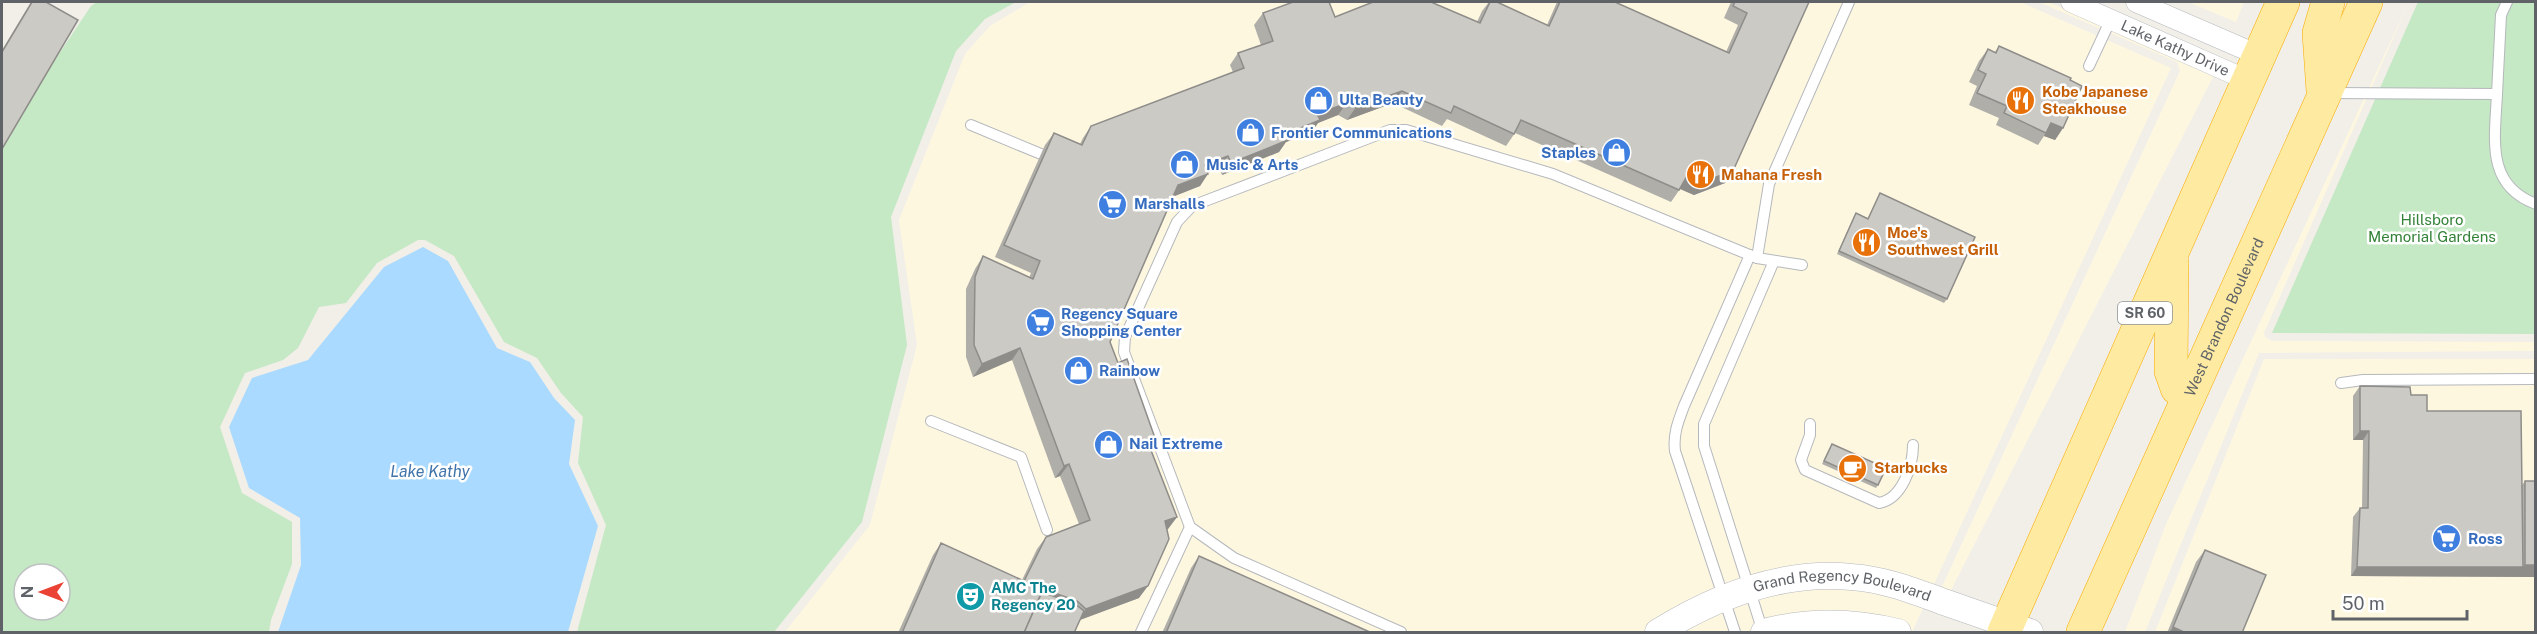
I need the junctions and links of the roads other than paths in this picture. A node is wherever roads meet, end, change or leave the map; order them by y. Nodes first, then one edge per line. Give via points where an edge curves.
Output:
1 (1849, 2) edge
2 (2071, 2) edge
3 (2136, 2) edge
4 (2283, 2) edge
5 (2328, 2) edge
6 (2366, 2) edge
7 (2507, 2) edge
8 (2111, 19) junction
9 (2089, 66) dead end
10 (2252, 67) junction
11 (2323, 93) junction
12 (2497, 94) junction
13 (971, 125) dead end
14 (1041, 154) dead end
15 (2535, 204) edge
16 (2172, 249) junction
17 (1754, 256) junction
18 (1774, 261) junction
19 (1802, 265) dead end
20 (2535, 379) edge
21 (2341, 383) dead end
22 (2189, 396) junction
23 (931, 421) dead end
24 (1810, 424) dead end
25 (1913, 445) dead end
26 (1190, 527) junction
27 (1047, 531) dead end
28 (1749, 589) junction
29 (1723, 597) junction
30 (2014, 630) edge
31 (1141, 633) edge
32 (1401, 633) edge
33 (1658, 633) edge
34 (1735, 633) edge
35 (1763, 633) edge
36 (1898, 633) edge
37 (2083, 633) edge

1 - 17 lane via 1768,184
2 - 8 street, Lake Kathy Drive
3 - 10 street, Lake Kathy Drive
4 - 10 highway, SR 60
5 - 11 highway via 2319,33
6 - 11 highway, West Brandon Boulevard
7 - 12 lane via 2501,15
8 - 9 lane
8 - 10 street, Lake Kathy Drive
10 - 16 highway, SR 60
11 - 12 lane
11 - 22 highway, West Brandon Boulevard
12 - 15 lane via 2497,168 2506,184
13 - 14 lane
16 - 22 highway via 2171,370 2177,388
16 - 30 highway, SR 60
17 - 18 lane
17 - 26 lane via 1553,174 1398,129 1192,206 1177,222 1125,337 1124,352
17 - 29 lane via 1684,406 1674,439
18 - 19 lane
18 - 28 lane via 1713,401 1703,434
20 - 21 lane
22 - 37 highway, West Brandon Boulevard
23 - 27 lane via 1021,457
24 - 25 lane via 1801,460 1805,470 1879,503 1897,492 1913,459
26 - 31 lane
26 - 32 lane via 1234,558
28 - 29 street, Grand Regency Boulevard
28 - 30 street, Grand Regency Boulevard via 1810,578 1851,576 1890,584
28 - 35 lane
29 - 33 street, Grand Regency Boulevard
29 - 34 lane
35 - 36 street, Grand Regency Boulevard via 1807,623 1841,623

